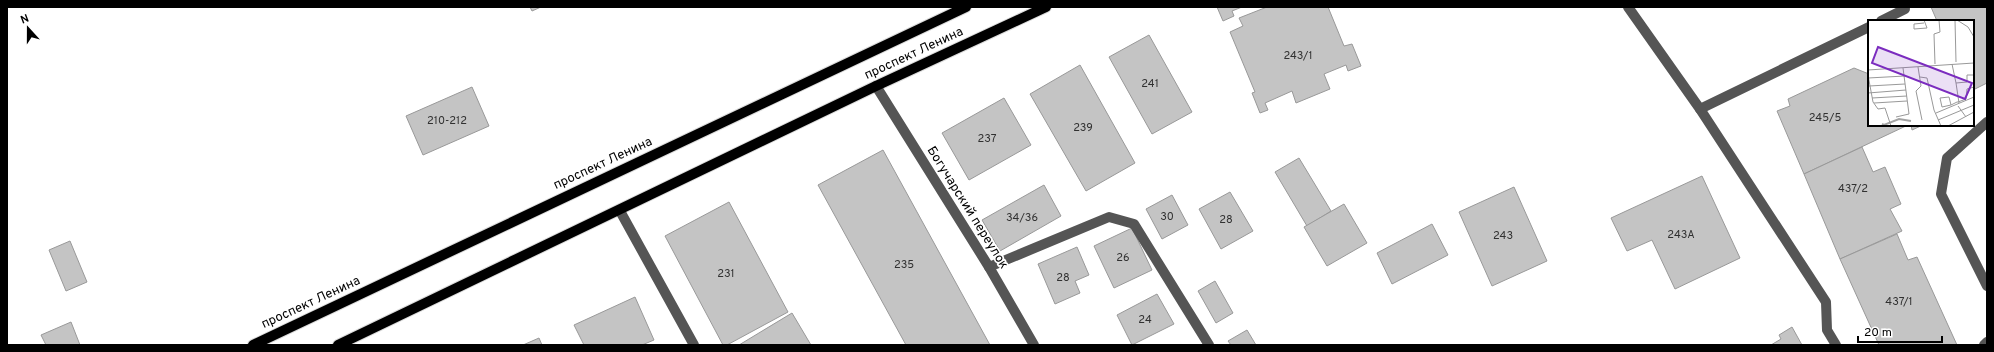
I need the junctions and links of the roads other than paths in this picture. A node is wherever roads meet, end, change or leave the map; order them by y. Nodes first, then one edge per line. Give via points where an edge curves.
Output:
1 (966, 7) edge
2 (1046, 7) edge
3 (1628, 7) edge
4 (1904, 7) edge
5 (1883, 20) edge
6 (1868, 27) edge
7 (876, 86) junction
8 (1700, 109) junction
9 (1987, 122) edge
10 (620, 211) junction
11 (989, 267) junction
12 (1987, 286) edge
13 (1987, 342) edge
14 (253, 345) edge
15 (338, 345) edge
16 (694, 345) edge
17 (1034, 345) edge
18 (1209, 345) edge
19 (1836, 345) edge
20 (1984, 345) edge

1 - 14 main road, проспект Ленина
2 - 7 main road, проспект Ленина
3 - 8 street
4 - 5 street via 1905,9
6 - 8 street
7 - 10 main road, проспект Ленина
7 - 11 street, Богучарский переулок
8 - 19 street via 1826,302 1827,330
9 - 12 street via 1947,158 1941,194
10 - 15 main road, проспект Ленина
10 - 16 street
11 - 17 street, Богучарский переулок
11 - 18 street via 1109,217 1134,224
13 - 20 street

